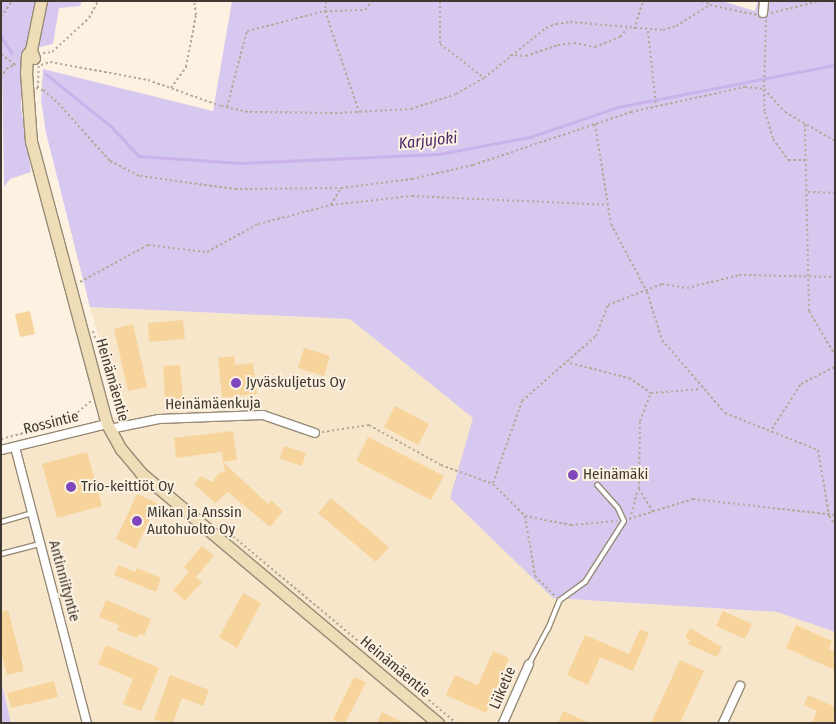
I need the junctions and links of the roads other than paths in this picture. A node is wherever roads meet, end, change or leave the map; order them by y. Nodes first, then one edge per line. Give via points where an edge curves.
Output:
1 (41, 1) edge
2 (764, 1) edge
3 (765, 13) road end
4 (113, 427) junction
5 (315, 433) road end
6 (15, 447) junction
7 (1, 450) edge
8 (597, 485) dead end
9 (32, 513) junction
10 (1, 522) edge
11 (40, 544) junction
12 (1, 554) edge
13 (529, 664) joint
14 (740, 686) dead end
15 (87, 723) edge
16 (438, 723) edge
17 (503, 723) edge
18 (723, 723) edge

1 - 4 street, Heinämäentie via 31,50 34,62 28,84 28,120 33,149
2 - 3 street
4 - 5 street, Heinämäenkuja via 159,419 263,415
4 - 6 street, Rossintie
4 - 16 street, Heinämäentie via 121,449 141,473
6 - 7 street, Rossintie
6 - 9 street, Antinniityntie
8 - 13 lane via 618,508 624,521 585,582 560,600
9 - 10 lane
9 - 11 street, Antinniityntie
11 - 12 lane
11 - 15 street, Antinniityntie
13 - 17 street, Liiketie
14 - 18 street

